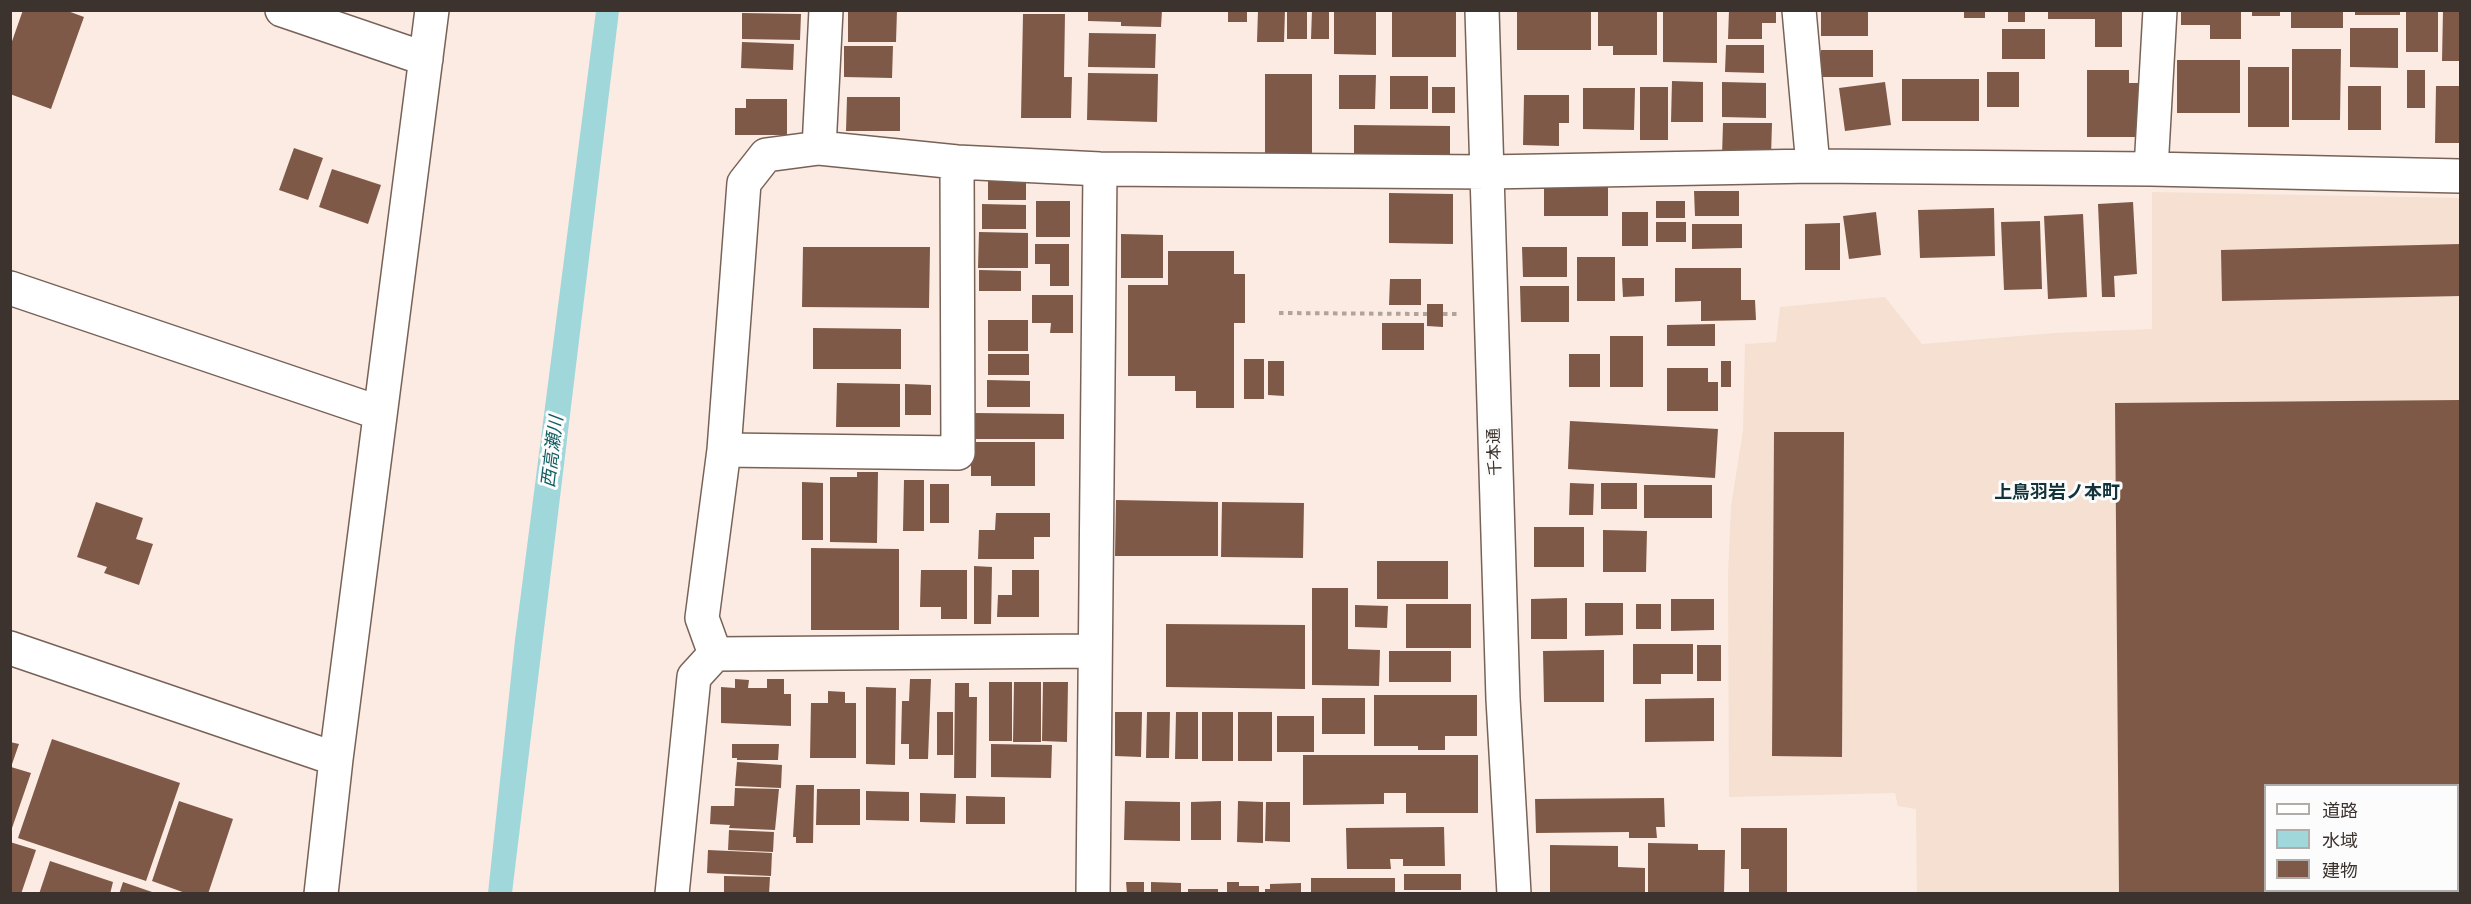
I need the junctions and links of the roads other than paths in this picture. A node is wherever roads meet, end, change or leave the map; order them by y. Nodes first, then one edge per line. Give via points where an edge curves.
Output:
1 (282, 10) edge
2 (432, 10) edge
3 (826, 10) edge
4 (1482, 10) edge
5 (1799, 10) edge
6 (2160, 10) edge
7 (426, 59) junction
8 (819, 148) junction
9 (957, 162) junction
10 (1813, 166) junction
11 (1100, 169) junction
12 (2151, 169) junction
13 (1487, 172) junction
14 (2460, 176) edge
15 (10, 288) edge
16 (380, 413) junction
17 (724, 450) junction
18 (10, 648) edge
19 (1094, 651) junction
20 (715, 654) junction
21 (336, 759) junction
22 (321, 894) edge
23 (672, 894) edge
24 (1093, 894) edge
25 (1514, 894) edge

1 - 7 street
2 - 7 street
3 - 8 street
4 - 13 street, 千本通
5 - 10 street
6 - 12 street
7 - 16 street
8 - 9 street
8 - 17 street via 766,155 744,183
9 - 11 street
9 - 17 street via 958,453
10 - 12 street
10 - 13 street
11 - 13 street
11 - 19 street
12 - 14 street
13 - 25 street, 千本通 via 1503,699
15 - 16 street
16 - 21 street
17 - 20 street via 702,618
18 - 21 street
19 - 20 street
19 - 24 street
20 - 23 street via 694,677
21 - 22 street

